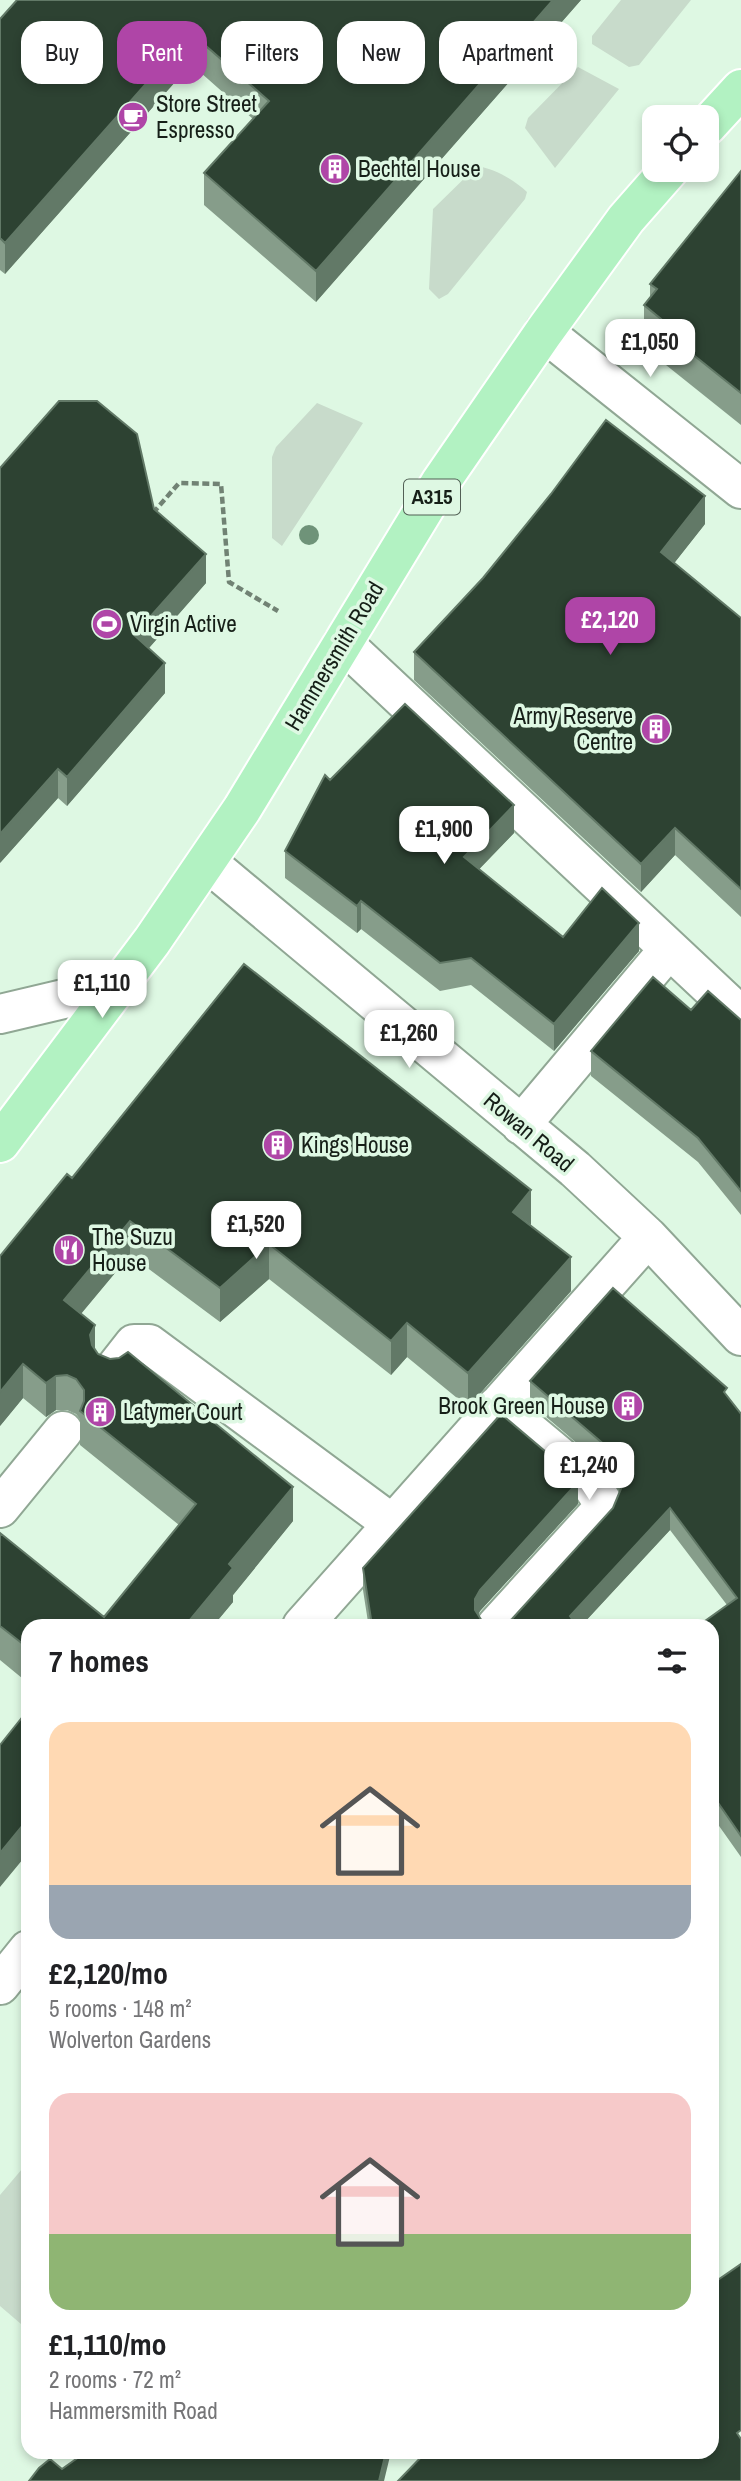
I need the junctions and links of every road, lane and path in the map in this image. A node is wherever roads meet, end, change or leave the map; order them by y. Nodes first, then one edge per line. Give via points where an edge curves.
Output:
1 (741, 89) edge
2 (719, 113) edge
3 (658, 182) edge
4 (544, 332) junction
5 (741, 489) edge
6 (148, 518) edge
7 (278, 611) dead end
8 (342, 643) junction
9 (207, 862) junction
10 (669, 949) junction
11 (121, 980) junction
12 (0, 1014) edge
13 (741, 1016) edge
14 (522, 1125) junction
15 (5, 1127) edge
16 (648, 1237) junction
17 (741, 1336) edge
18 (111, 1372) edge
19 (498, 1405) junction
20 (63, 1431) dead end
21 (0, 1508) edge
22 (391, 1523) junction
23 (308, 1619) edge
24 (502, 1619) edge
25 (21, 1959) edge
26 (0, 1985) edge

1 - 2 main road
3 - 4 main road, Hammersmith Road / A315
4 - 5 street
4 - 8 main road, Hammersmith Road / A315 via 440,483
6 - 7 path via 179,483 221,484 229,582
8 - 9 main road, Hammersmith Road / A315
8 - 10 street
9 - 11 main road, Hammersmith Road / A315
9 - 14 street, Rowan Road
10 - 13 street
10 - 14 street
11 - 12 street via 76,997
11 - 15 main road, Hammersmith Road / A315
14 - 16 street, Rowan Road
16 - 17 street, Rowan Road
16 - 19 street
18 - 22 street via 134,1344 149,1344
19 - 22 street
19 - 24 street via 589,1481 603,1503
20 - 21 street
22 - 23 street
25 - 26 street

